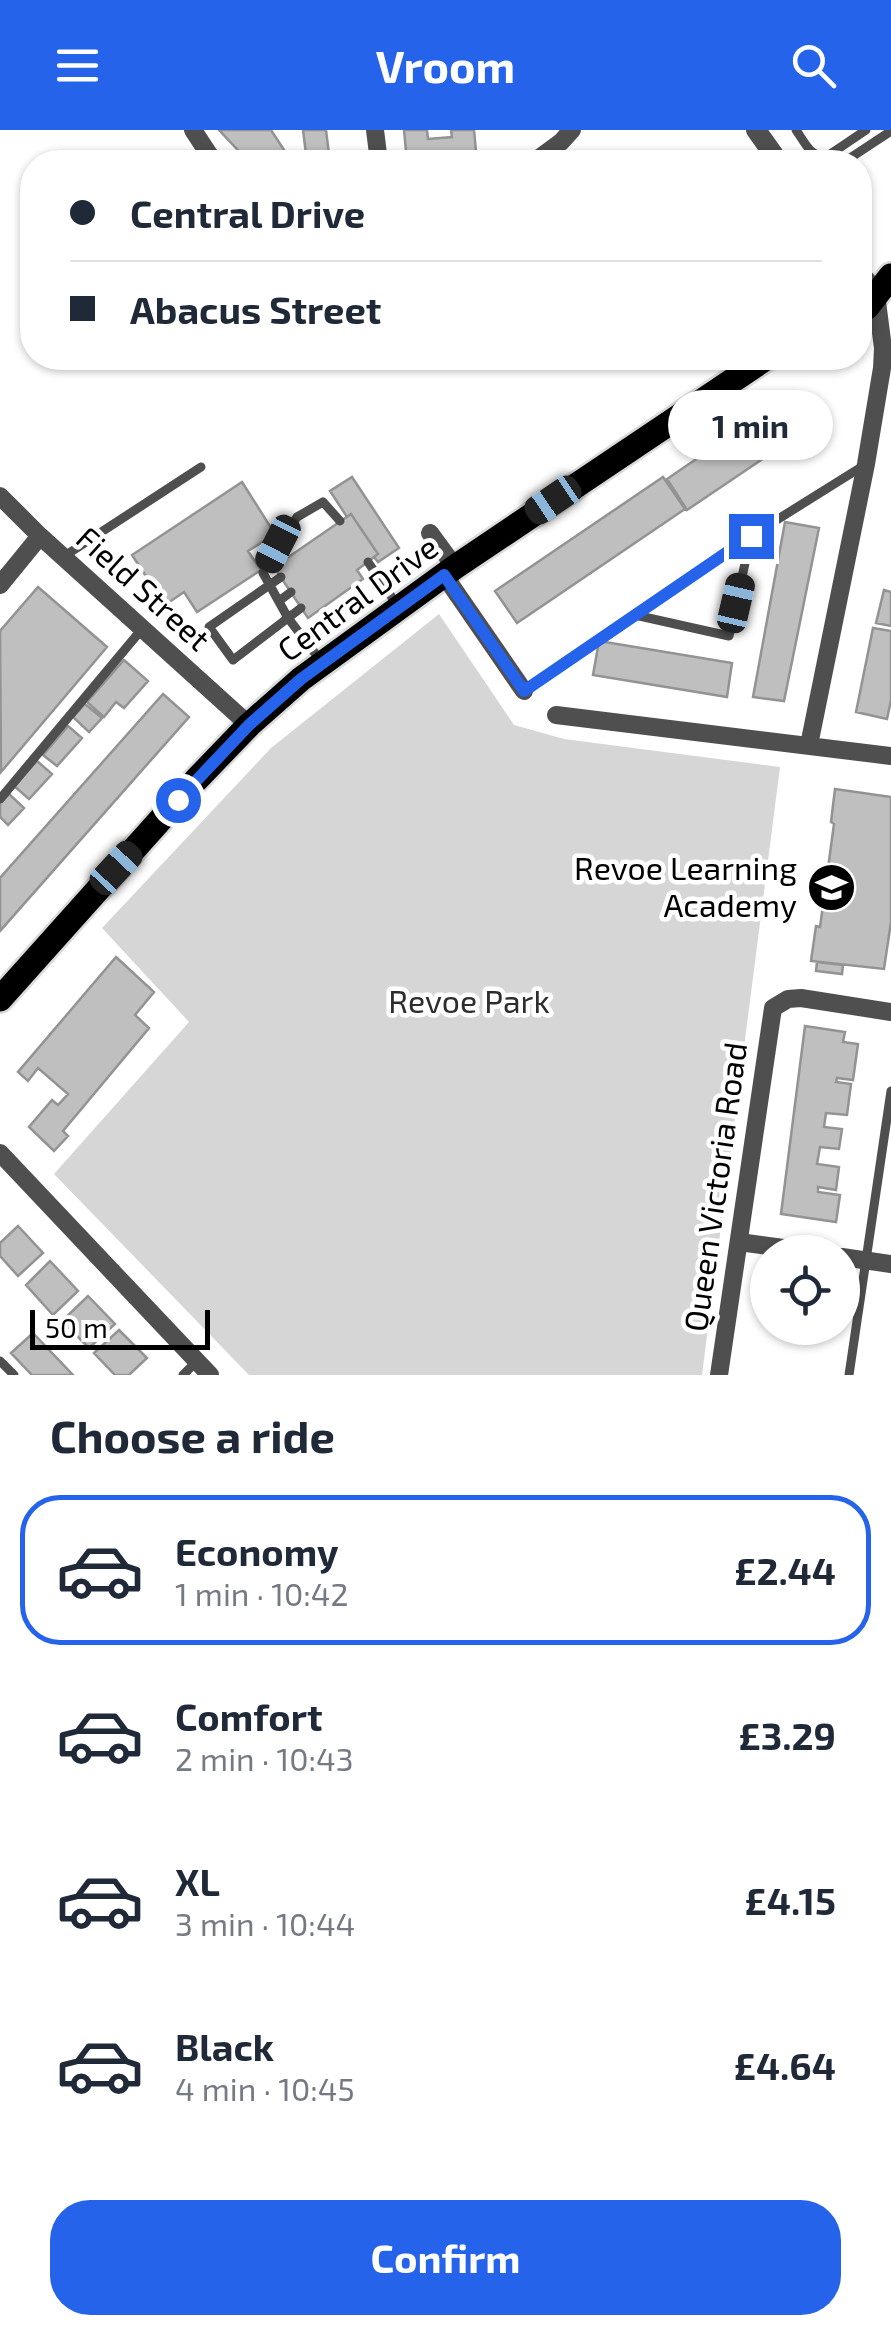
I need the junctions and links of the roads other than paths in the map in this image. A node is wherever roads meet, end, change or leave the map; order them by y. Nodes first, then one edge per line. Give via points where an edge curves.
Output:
1 (572, 130) edge
2 (866, 130) edge
3 (891, 131) edge
4 (550, 150) edge
5 (836, 150) edge
6 (862, 150) edge
7 (872, 290) edge
8 (748, 370) edge
9 (866, 464) junction
10 (200, 467) dead end
11 (0, 496) edge
12 (340, 521) dead end
13 (430, 532) dead end
14 (40, 536) junction
15 (751, 536) junction
16 (63, 557) junction
17 (368, 562) dead end
18 (450, 571) junction
19 (282, 577) dead end
20 (0, 585) edge
21 (270, 585) junction
22 (291, 592) dead end
23 (279, 601) junction
24 (301, 608) dead end
25 (399, 608) junction
26 (635, 615) junction
27 (288, 618) junction
28 (142, 629) junction
29 (322, 664) junction
30 (524, 691) joint
31 (556, 714) dead end
32 (249, 725) junction
33 (809, 745) junction
34 (891, 756) edge
35 (0, 799) edge
36 (0, 999) edge
37 (891, 1012) edge
38 (891, 1092) edge
39 (888, 1130) edge
40 (0, 1153) edge
41 (739, 1242) junction
42 (750, 1243) edge
43 (860, 1259) edge
44 (865, 1260) junction
45 (891, 1264) edge
46 (0, 1361) edge
47 (204, 1368) edge
48 (14, 1375) edge
49 (183, 1375) edge
50 (719, 1375) edge
51 (849, 1375) edge

1 - 4 street
2 - 5 lane
3 - 6 lane
7 - 9 street via 883,348
8 - 18 main road, Central Drive
9 - 15 lane
9 - 33 street
10 - 16 lane
11 - 14 street, Field Street
12 - 21 lane via 323,502 298,517 264,574
13 - 18 street
14 - 16 street, Field Street
14 - 20 street
15 - 26 lane
15 - 26 lane via 728,636
16 - 28 street, Field Street
17 - 25 lane
18 - 25 main road, Central Drive
18 - 30 street
19 - 21 lane
21 - 23 lane
21 - 27 lane via 209,627 234,660
22 - 23 lane
23 - 27 lane
24 - 27 lane
25 - 29 main road, Central Drive
26 - 30 lane
27 - 29 lane
28 - 32 street, Field Street
28 - 35 lane
29 - 32 main road, Central Drive
31 - 33 street
32 - 36 main road, Central Drive
33 - 34 street
37 - 41 street, Queen Victoria Road via 801,998 773,1008
38 - 39 lane
39 - 44 lane
40 - 47 street
41 - 42 street
41 - 50 street, Queen Victoria Road
43 - 44 street
44 - 45 street
44 - 51 lane
46 - 48 lane
47 - 49 lane

